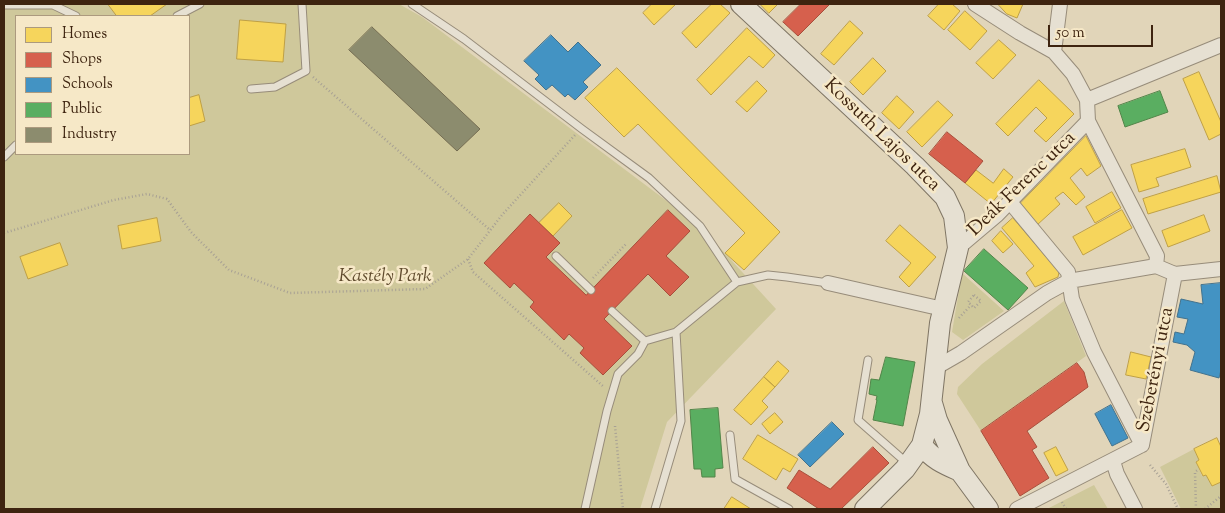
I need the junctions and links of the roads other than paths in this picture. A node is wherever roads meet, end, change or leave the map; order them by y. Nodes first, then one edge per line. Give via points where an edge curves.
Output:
1 (200, 4) edge
2 (302, 4) edge
3 (412, 4) edge
4 (741, 4) edge
5 (975, 4) edge
6 (1060, 4) edge
7 (4, 6) edge
8 (74, 15) edge
9 (179, 15) edge
10 (1221, 45) edge
11 (1054, 52) junction
12 (251, 89) dead end
13 (1087, 100) junction
14 (1088, 121) junction
15 (15, 146) edge
16 (4, 156) edge
17 (1010, 202) junction
18 (958, 248) junction
19 (556, 256) dead end
20 (1156, 266) junction
21 (1221, 269) edge
22 (1175, 274) junction
23 (1070, 281) junction
24 (737, 282) junction
25 (828, 283) joint
26 (589, 288) road end
27 (612, 311) dead end
28 (951, 314) junction
29 (676, 332) junction
30 (645, 341) junction
31 (868, 360) dead end
32 (935, 368) junction
33 (932, 401) junction
34 (730, 436) dead end
35 (922, 444) junction
36 (1142, 445) junction
37 (1113, 461) junction
38 (951, 464) junction
39 (907, 467) junction
40 (585, 509) edge
41 (655, 509) edge
42 (788, 509) edge
43 (865, 509) edge
44 (988, 509) edge
45 (1017, 509) edge
46 (1135, 509) edge

1 - 9 lane
2 - 12 lane via 306,71 276,87
3 - 24 lane via 464,39 649,178 700,226
4 - 18 main road, Kossuth Lajos utca via 915,166 945,198 954,216
5 - 11 street
6 - 11 street
7 - 8 lane via 53,5
10 - 13 street
11 - 13 street
13 - 14 street
14 - 17 street, Deák Ferenc utca
14 - 20 street via 1157,256
15 - 16 lane
17 - 18 street, Deák Ferenc utca
17 - 23 street via 1068,272
18 - 28 main road, Kossuth Lajos utca
19 - 26 lane
20 - 22 street
20 - 23 street
21 - 22 street
22 - 36 street, Szeberényi utca
23 - 32 street
23 - 36 street via 1072,299 1094,352
24 - 25 lane via 768,275
24 - 29 lane
25 - 28 street
27 - 30 lane
28 - 32 main road, Kossuth Lajos utca via 937,346
29 - 30 lane
29 - 41 lane via 681,421
30 - 40 lane via 638,354 618,374
31 - 39 lane via 858,420
32 - 33 main road, Kossuth Lajos utca
33 - 35 main road, Kossuth Lajos utca
33 - 38 main road
34 - 42 lane via 735,479
35 - 38 main road via 939,444
35 - 39 main road
36 - 37 street, Szeberényi utca
37 - 45 street, Szeberényi utca
37 - 46 street
38 - 39 main road
38 - 44 main road
39 - 43 main road

